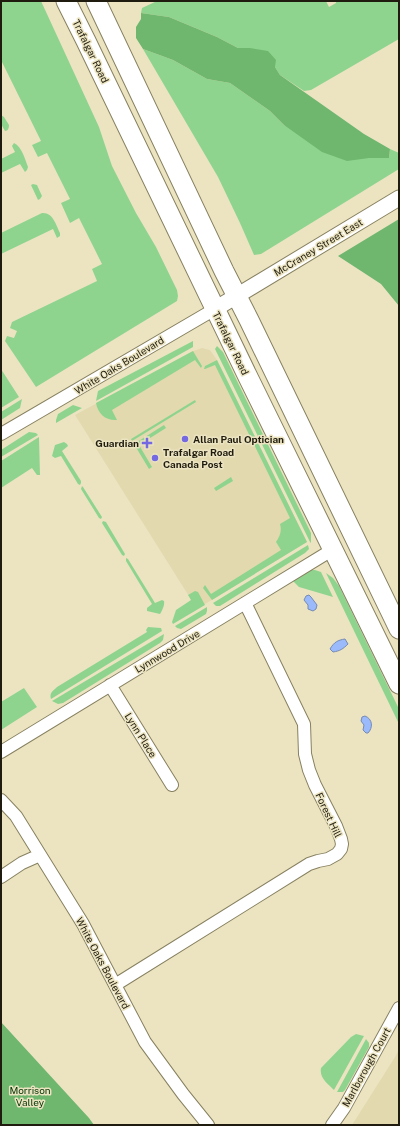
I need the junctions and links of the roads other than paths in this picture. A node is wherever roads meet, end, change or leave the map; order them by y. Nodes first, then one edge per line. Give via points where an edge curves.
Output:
1 (66, 1) edge
2 (96, 1) edge
3 (399, 198) edge
4 (236, 296) junction
5 (215, 309) junction
6 (1, 434) edge
7 (332, 550) junction
8 (245, 603) junction
9 (399, 629) edge
10 (399, 684) edge
11 (110, 686) junction
12 (1, 752) edge
13 (172, 785) dead end
14 (1, 800) edge
15 (40, 855) junction
16 (1, 876) edge
17 (115, 985) junction
18 (399, 1008) edge
19 (208, 1125) edge
20 (332, 1125) edge

1 - 5 main road, Trafalgar Road
2 - 4 main road
3 - 4 street, McCraney Street East
4 - 5 street, White Oaks Boulevard
4 - 9 main road
5 - 6 street, White Oaks Boulevard
5 - 7 main road, Trafalgar Road
7 - 8 street, Lynnwood Drive
7 - 10 main road, Trafalgar Road
8 - 11 street, Lynnwood Drive
8 - 17 street, Forest Hill via 304,724 305,754 309,770 336,826 342,844 341,850 328,859 309,864
11 - 12 street, Lynnwood Drive
11 - 13 street, Lynn Place
14 - 15 street, White Oaks Boulevard via 16,816
15 - 16 street
15 - 17 street, White Oaks Boulevard via 83,924
17 - 19 street, White Oaks Boulevard via 145,1042
18 - 20 street, Marlborough Court

